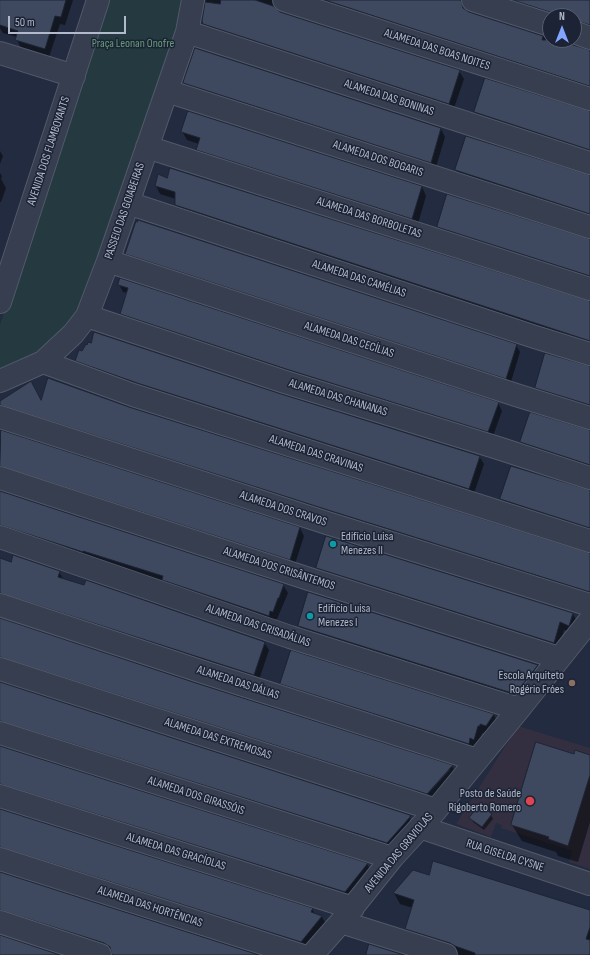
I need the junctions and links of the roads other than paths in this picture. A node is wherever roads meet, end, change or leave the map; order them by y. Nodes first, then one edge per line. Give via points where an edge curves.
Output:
1 (98, 0) edge
2 (192, 0) edge
3 (284, 0) edge
4 (474, 0) edge
5 (542, 22) edge
6 (187, 32) junction
7 (0, 53) edge
8 (74, 76) junction
9 (167, 90) junction
10 (590, 99) edge
11 (148, 147) junction
12 (590, 164) edge
13 (128, 203) junction
14 (590, 227) edge
15 (108, 261) junction
16 (590, 289) edge
17 (0, 302) edge
18 (87, 316) junction
19 (590, 354) edge
20 (43, 362) junction
21 (0, 381) edge
22 (0, 417) edge
23 (590, 418) edge
24 (0, 478) edge
25 (590, 478) edge
26 (0, 537) edge
27 (590, 541) edge
28 (0, 605) edge
29 (590, 605) edge
30 (590, 620) edge
31 (559, 658) junction
32 (0, 669) edge
33 (519, 709) junction
34 (0, 733) edge
35 (477, 760) junction
36 (0, 796) edge
37 (436, 810) junction
38 (420, 827) junction
39 (392, 858) junction
40 (0, 859) edge
41 (590, 884) edge
42 (347, 915) junction
43 (0, 922) edge
44 (100, 955) edge
45 (300, 955) edge
46 (312, 955) edge
47 (446, 955) edge

1 - 8 street, AVENIDA DOS FLAMBOYANTS
2 - 6 street, PASSEIO DAS GOIABEIRAS
3 - 10 street, ALAMEDA DAS BOAS NOITES
4 - 5 street
6 - 9 street, PASSEIO DAS GOIABEIRAS
6 - 12 street, ALAMEDA DAS BONINAS
7 - 8 street
8 - 17 street, AVENIDA DOS FLAMBOYANTS
9 - 11 street, PASSEIO DAS GOIABEIRAS
9 - 14 street, ALAMEDA DOS BOGARIS
11 - 13 street, PASSEIO DAS GOIABEIRAS
11 - 16 street, ALAMEDA DAS BORBOLETAS
13 - 15 street, PASSEIO DAS GOIABEIRAS
13 - 19 street, ALAMEDA DAS CAMÉLIAS
15 - 18 street, PASSEIO DAS GOIABEIRAS
15 - 23 street, ALAMEDA DAS CECÍLIAS
18 - 20 street, PASSEIO DAS GOIABEIRAS via 73,334
18 - 25 street, ALAMEDA DAS CHANANAS via 282,381
20 - 21 street, PASSEIO DAS GOIABEIRAS
20 - 27 street, ALAMEDA DAS CRAVINAS via 132,395
22 - 29 street, ALAMEDA DOS CRAVOS
24 - 31 street, ALAMEDA DOS CRISÂNTEMOS
26 - 33 street, ALAMEDA DAS CRISADÁLIAS via 290,637
28 - 35 street, ALAMEDA DAS DÁLIAS
30 - 31 street, AVENIDA DAS GRAVIOLAS
31 - 33 street, AVENIDA DAS GRAVIOLAS
32 - 37 street, ALAMEDA DAS EXTREMOSAS
33 - 35 street, AVENIDA DAS GRAVIOLAS
34 - 39 street, ALAMEDA DOS GIRASSÓIS
35 - 37 street, AVENIDA DAS GRAVIOLAS
36 - 42 street, ALAMEDA DAS GRACÍOLAS
37 - 38 street, AVENIDA DAS GRAVIOLAS
38 - 39 street, AVENIDA DAS GRAVIOLAS
38 - 41 street, RUA GISELDA CYSNE
39 - 42 street, AVENIDA DAS GRAVIOLAS
40 - 45 street, ALAMEDA DAS HORTÊNCIAS
42 - 46 street, AVENIDA DAS GRAVIOLAS
42 - 47 street, ALAMEDA DAS GRACÍOLAS
43 - 44 street

